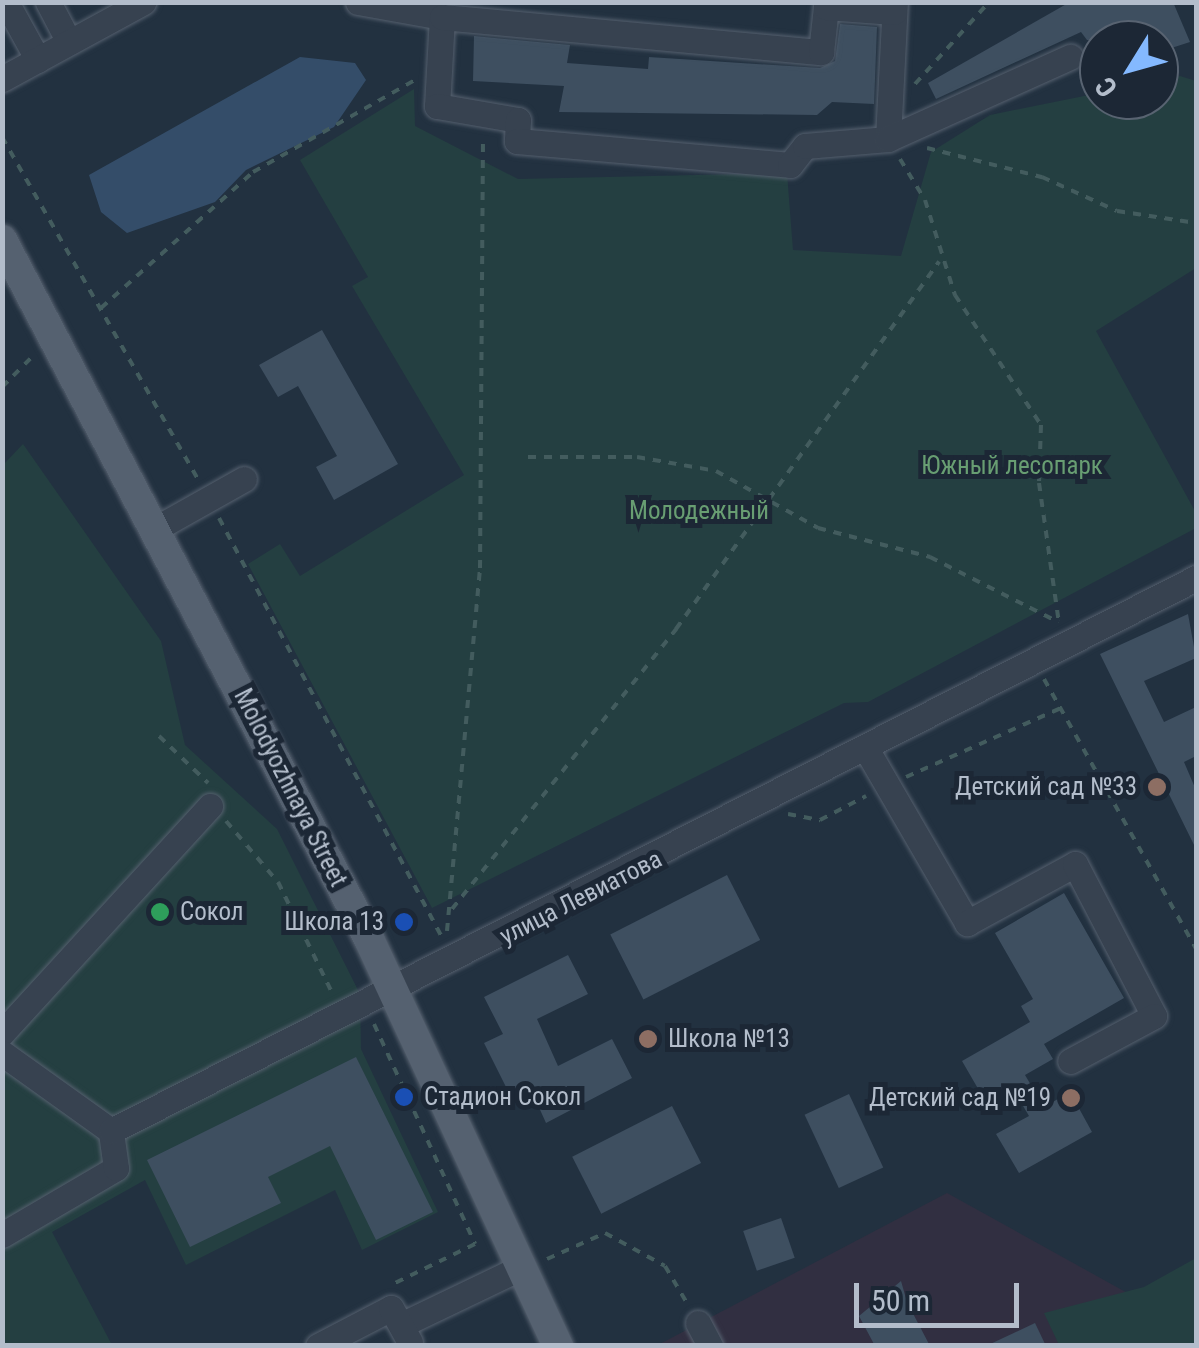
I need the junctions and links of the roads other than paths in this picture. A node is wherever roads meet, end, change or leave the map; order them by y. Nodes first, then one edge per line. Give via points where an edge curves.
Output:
1 (6, 2) edge
2 (48, 2) edge
3 (143, 2) edge
4 (358, 2) edge
5 (894, 7) edge
6 (442, 17) junction
7 (68, 42) junction
8 (1070, 57) dead end
9 (38, 60) junction
10 (2, 79) edge
11 (888, 139) junction
12 (2, 240) edge
13 (244, 479) dead end
14 (155, 529) junction
15 (1196, 578) edge
16 (868, 752) junction
17 (210, 806) road end
18 (366, 1001) junction
19 (2, 1033) edge
20 (2, 1053) edge
21 (1070, 1061) dead end
22 (111, 1131) junction
23 (2, 1235) edge
24 (528, 1266) junction
25 (318, 1346) edge
26 (558, 1346) edge

1 - 9 street
2 - 7 street
3 - 7 street
4 - 6 street
5 - 6 street via 826,8 821,52
5 - 11 street
6 - 11 street via 438,106 518,120 517,141 790,164 805,146
7 - 9 street
8 - 11 street
9 - 10 street
12 - 14 main road, Molodyozhnaya Street
13 - 14 street
14 - 18 main road, Molodyozhnaya Street
15 - 16 street, улица Левиатова
16 - 18 street, улица Левиатова
16 - 21 street via 967,923 1075,864 1154,1016
17 - 19 street
18 - 22 street, улица Левиатова
18 - 24 main road, Molodyozhnaya Street
20 - 22 street
22 - 23 street via 116,1168
24 - 25 street via 401,1325
24 - 26 main road, Molodyozhnaya Street

